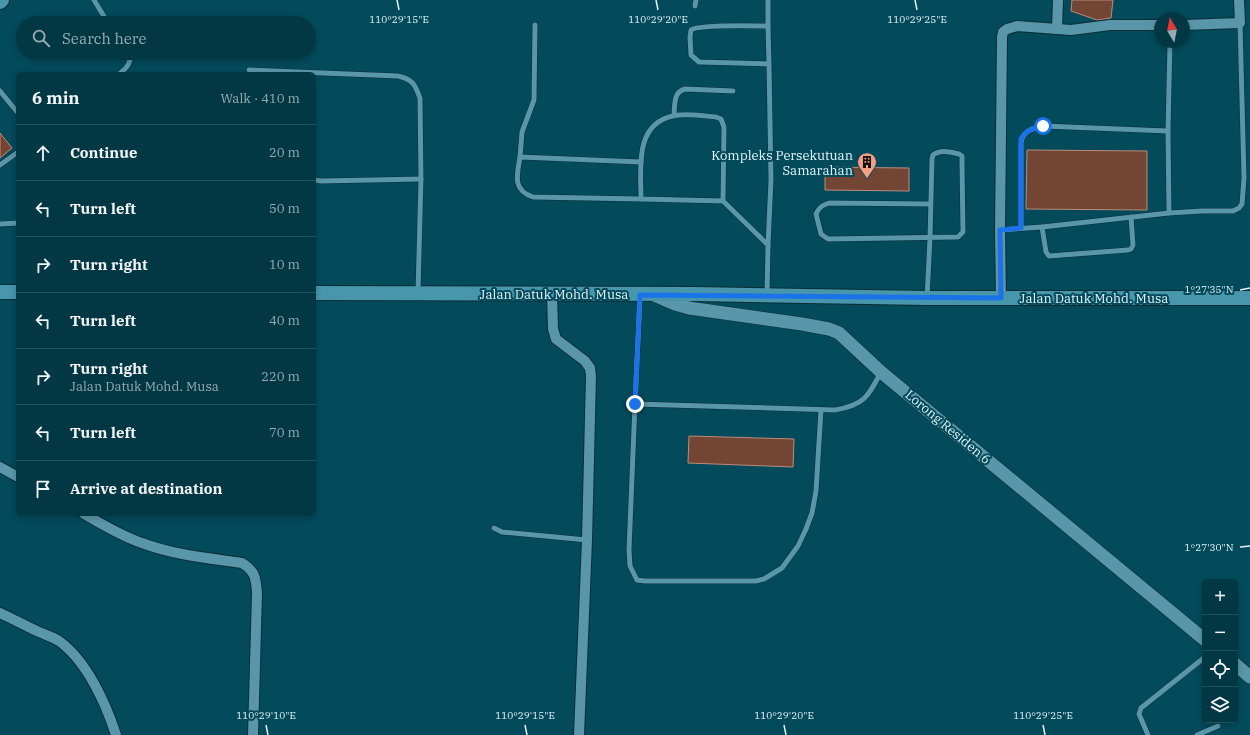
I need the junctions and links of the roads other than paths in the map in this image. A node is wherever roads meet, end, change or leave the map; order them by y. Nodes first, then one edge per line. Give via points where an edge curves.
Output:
1 (94, 0) edge
2 (768, 0) edge
3 (1058, 0) edge
4 (1239, 0) edge
5 (104, 16) edge
6 (1240, 23) junction
7 (535, 25) dead end
8 (1154, 25) edge
9 (1190, 25) edge
10 (768, 26) junction
11 (1057, 29) junction
12 (1170, 48) edge
13 (130, 60) edge
14 (769, 64) junction
15 (248, 70) dead end
16 (122, 72) edge
17 (285, 72) edge
18 (316, 73) edge
19 (0, 91) edge
20 (734, 91) dead end
21 (16, 111) edge
22 (674, 115) junction
23 (1168, 131) junction
24 (16, 153) edge
25 (520, 157) junction
26 (641, 162) junction
27 (0, 165) edge
28 (421, 179) junction
29 (316, 180) edge
30 (641, 199) junction
31 (723, 201) junction
32 (930, 204) junction
33 (1169, 213) junction
34 (1131, 217) junction
35 (0, 224) edge
36 (16, 224) edge
37 (1042, 227) junction
38 (1021, 228) junction
39 (1000, 230) junction
40 (930, 238) junction
41 (768, 245) junction
42 (0, 292) edge
43 (16, 292) edge
44 (316, 293) edge
45 (418, 294) junction
46 (552, 294) junction
47 (647, 295) junction
48 (767, 295) junction
49 (927, 298) junction
50 (1001, 298) junction
51 (1250, 298) edge
52 (881, 372) junction
53 (635, 404) junction
54 (821, 410) junction
55 (0, 467) edge
56 (16, 476) edge
57 (87, 516) edge
58 (494, 528) dead end
59 (587, 540) junction
60 (0, 613) edge
61 (1202, 638) edge
62 (1202, 659) edge
63 (1238, 667) edge
64 (1250, 677) edge
65 (1218, 726) dead end
66 (116, 735) edge
67 (253, 735) edge
68 (579, 735) edge
69 (1148, 735) edge
70 (1197, 735) edge

1 - 5 lane
2 - 10 lane
3 - 11 street
4 - 6 street
6 - 9 street
6 - 33 lane via 1244,178 1242,204 1233,211
7 - 25 lane via 534,100 522,132
8 - 11 street
10 - 14 lane
10 - 14 lane via 695,28 691,30 690,37 692,55 699,62
11 - 39 street via 1017,26 1007,29 1002,37
12 - 23 lane
13 - 16 lane via 128,68
14 - 41 lane via 771,180
15 - 17 lane
18 - 28 lane via 398,76 408,78 412,82 420,98
19 - 21 lane
20 - 22 lane via 680,90 676,98
22 - 26 lane via 658,122 647,134
22 - 31 lane via 716,117 723,122
23 - 33 lane
23 - 38 lane via 1043,126 1031,129 1021,139
24 - 27 lane
25 - 26 lane
25 - 30 lane via 518,182 521,191 527,195
26 - 30 lane
28 - 29 lane
28 - 45 lane
30 - 31 lane
31 - 41 lane
32 - 40 lane
32 - 40 lane via 933,155 942,151 959,154 962,156 963,232 958,237
32 - 40 lane via 830,203 820,208 816,214 821,234 828,239
33 - 34 lane
34 - 37 lane
34 - 37 lane via 1133,245 1128,250 1049,256
35 - 36 lane
37 - 38 lane
38 - 39 lane
39 - 50 street
40 - 49 lane
41 - 48 lane
42 - 43 main road
44 - 45 main road, Jalan Datuk Mohd. Musa
45 - 46 main road, Jalan Datuk Mohd. Musa
46 - 47 main road, Jalan Datuk Mohd. Musa
46 - 59 street via 553,330 556,339 585,361 590,368
47 - 48 main road, Jalan Datuk Mohd. Musa
47 - 52 street, Lorong Residen 6 via 689,308 829,329 839,333
47 - 53 lane
48 - 49 main road, Jalan Datuk Mohd. Musa
49 - 50 main road, Jalan Datuk Mohd. Musa
50 - 51 main road, Jalan Datuk Mohd. Musa
52 - 54 lane via 871,391 858,404
52 - 61 street, Lorong Residen 6
53 - 54 lane
53 - 54 lane via 628,550 629,564 637,580 645,581 756,581 782,568 803,538 813,507
55 - 56 street
57 - 67 street via 141,543 180,554 242,563 254,573 257,593
58 - 59 lane via 502,532
59 - 68 street
60 - 66 street via 58,641 70,651 98,691
62 - 69 lane via 1141,708 1139,714
63 - 64 street
65 - 70 lane

